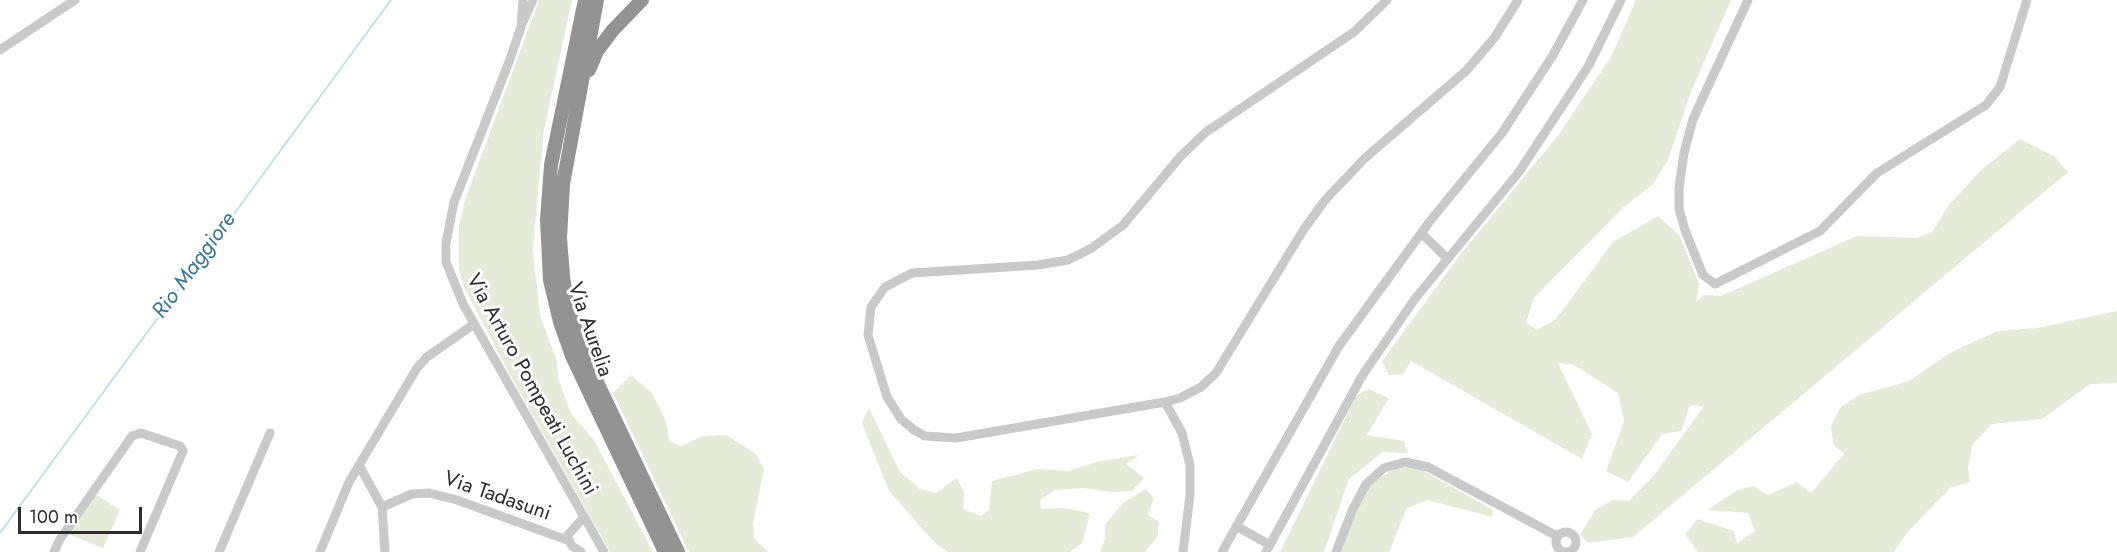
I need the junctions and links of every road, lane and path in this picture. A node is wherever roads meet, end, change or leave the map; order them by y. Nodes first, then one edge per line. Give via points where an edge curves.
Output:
1 (75, 0) edge
2 (523, 0) edge
3 (534, 0) edge
4 (585, 0) edge
5 (597, 0) edge
6 (642, 0) edge
7 (1387, 0) edge
8 (1518, 0) edge
9 (1583, 0) edge
10 (1621, 0) edge
11 (1748, 0) edge
12 (2027, 0) edge
13 (521, 27) junction
14 (0, 50) edge
15 (572, 126) junction
16 (1421, 233) junction
17 (1448, 259) junction
18 (474, 324) junction
19 (1165, 402) junction
20 (270, 433) dead end
21 (359, 465) junction
22 (382, 507) junction
23 (584, 517) junction
24 (1236, 526) junction
25 (1557, 536) junction
26 (567, 540) junction
27 (1268, 549) edge
28 (54, 552) edge
29 (140, 552) edge
30 (219, 552) edge
31 (320, 552) edge
32 (385, 552) edge
33 (581, 552) edge
34 (602, 552) edge
35 (665, 552) edge
36 (678, 552) edge
37 (1183, 552) edge
38 (1222, 552) edge
39 (1336, 552) edge
40 (1567, 552) edge

1 - 14 street
2 - 13 street, Via Arturo Pompeati Luchini
3 - 13 street, Via Arturo Pompeati Luchini
4 - 35 highway, Via Aurelia via 550,174 546,220 550,280 572,356
5 - 15 highway, Via Aurelia
6 - 15 highway via 597,51
7 - 19 street via 1354,32 1212,127 1175,162 1123,225 1092,248 1068,260 1038,265 908,274 885,287 869,312 869,342 887,397 901,419 926,436 956,438
8 - 19 street via 1472,65 1365,158 1326,199 1213,377 1191,393
9 - 16 street via 1520,108
10 - 17 street via 1589,65 1532,153
11 - 12 street via 1693,119 1679,188 1685,230 1703,275 1715,284 1821,231 1877,173 1986,105 2000,87
13 - 18 street, Via Arturo Pompeati Luchini via 459,183 448,225 447,267
15 - 36 highway, Via Aurelia via 560,220 567,304 598,386
16 - 17 street
16 - 24 street via 1339,346
17 - 27 street via 1414,300 1357,383
18 - 21 street via 420,364
18 - 23 street, Via Arturo Pompeati Luchini
19 - 37 street via 1182,433 1190,465 1191,495
20 - 30 street
21 - 22 street
21 - 31 street via 339,501
22 - 26 street, Via Tadasuni via 412,494 429,493
22 - 32 street
23 - 26 street, Via Tadasuni via 570,530
23 - 34 street, Via Arturo Pompeati Luchini
24 - 27 street
24 - 38 street
25 - 39 street via 1428,467 1405,462 1384,468 1366,484
25 - 40 street via 1558,548
25 - 40 street via 1566,531 1574,535 1576,545
26 - 33 street, Via Tadasuni
28 - 29 street via 135,434 146,433 183,450

